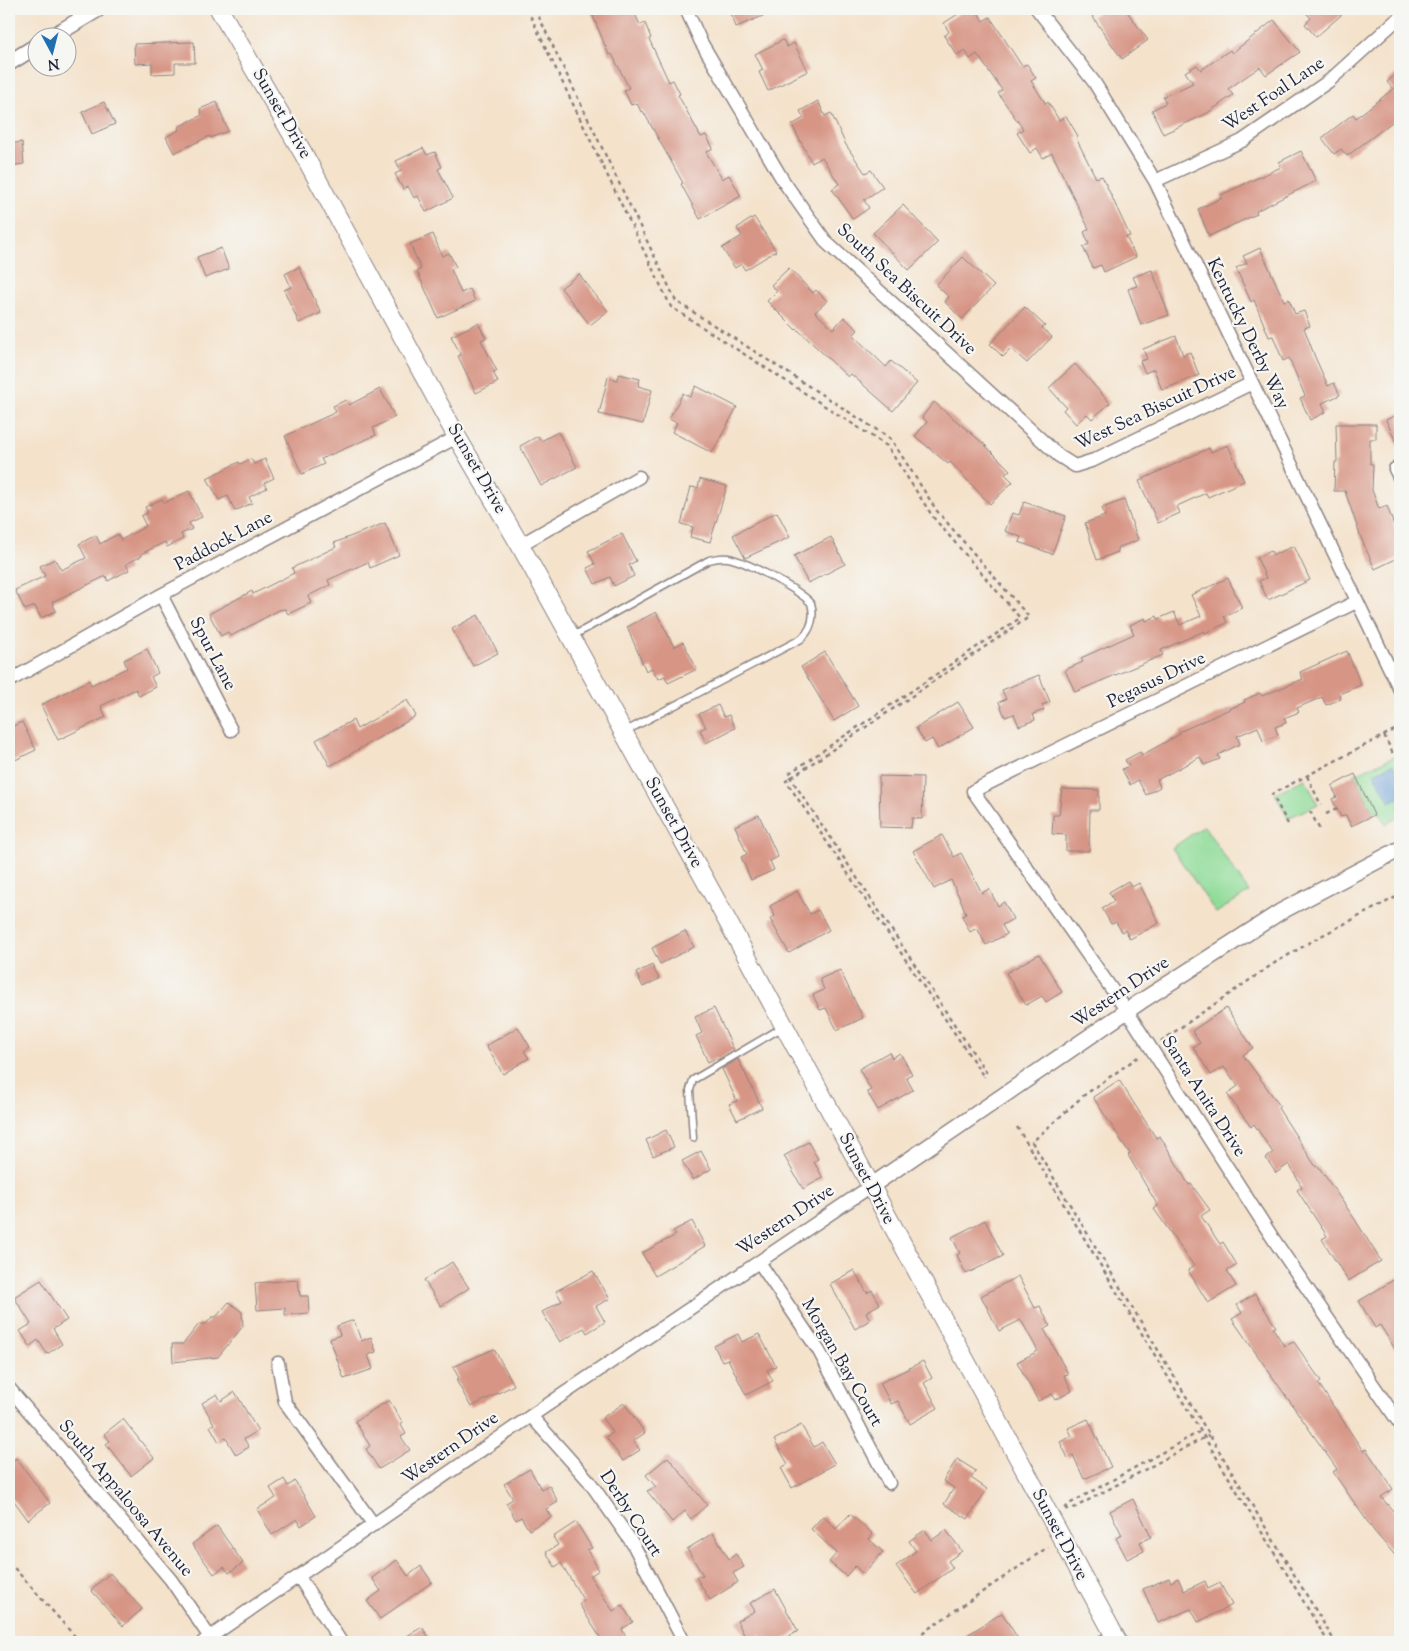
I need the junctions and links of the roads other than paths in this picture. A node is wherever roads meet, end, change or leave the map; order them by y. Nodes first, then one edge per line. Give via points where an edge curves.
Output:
1 (98, 9) edge
2 (219, 9) edge
3 (686, 9) edge
4 (1037, 9) edge
5 (1400, 17) edge
6 (67, 28) edge
7 (28, 51) edge
8 (9, 63) edge
9 (1155, 181) junction
10 (1252, 383) junction
11 (457, 437) junction
12 (1075, 466) joint
13 (639, 477) dead end
14 (520, 545) junction
15 (161, 595) junction
16 (1356, 602) junction
17 (570, 637) junction
18 (9, 681) edge
19 (1400, 690) edge
20 (232, 730) dead end
21 (623, 733) junction
22 (973, 791) joint
23 (1400, 849) edge
24 (1127, 1011) junction
25 (784, 1026) junction
26 (693, 1138) dead end
27 (870, 1186) junction
28 (759, 1262) junction
29 (278, 1363) dead end
30 (9, 1388) edge
31 (531, 1416) junction
32 (1400, 1424) edge
33 (889, 1483) dead end
34 (374, 1525) junction
35 (299, 1577) junction
36 (206, 1639) edge
37 (1111, 1640) edge
38 (341, 1642) edge
39 (684, 1642) edge

1 - 6 street
2 - 11 main road, Sunset Drive via 303,153
3 - 12 street, South Sea Biscuit Drive via 701,42 784,182 827,243 1059,456
4 - 9 street, Kentucky Derby Way via 1094,82
5 - 9 street, West Foal Lane via 1329,81 1242,141
7 - 8 street
9 - 10 street, Kentucky Derby Way
10 - 12 street, West Sea Biscuit Drive via 1094,460
10 - 16 street, Kentucky Derby Way
11 - 14 main road, Sunset Drive
11 - 15 street, Paddock Lane
13 - 14 street
14 - 17 main road, Sunset Drive
15 - 18 street, Paddock Lane
15 - 20 street, Spur Lane
16 - 19 street, Kentucky Derby Way
16 - 22 street, Pegasus Drive
17 - 21 main road, Sunset Drive
17 - 21 lane via 717,558 735,560 795,589 811,603 812,619 801,639
21 - 25 main road, Sunset Drive
22 - 24 street, Santa Anita Drive
23 - 24 street, Western Drive via 1280,912
24 - 27 street, Western Drive
24 - 32 street, Santa Anita Drive via 1274,1240
25 - 26 lane via 693,1080 690,1090
25 - 27 main road, Sunset Drive
27 - 28 street, Western Drive
27 - 37 main road, Sunset Drive
28 - 31 street, Western Drive
28 - 33 street, Morgan Bay Court via 819,1351
29 - 34 street via 285,1402
30 - 36 street, South Appaloosa Avenue via 171,1580
31 - 34 street, Western Drive
31 - 39 street, Derby Court via 589,1481 632,1544
34 - 35 street, Western Drive
35 - 36 street, Western Drive
35 - 38 street

